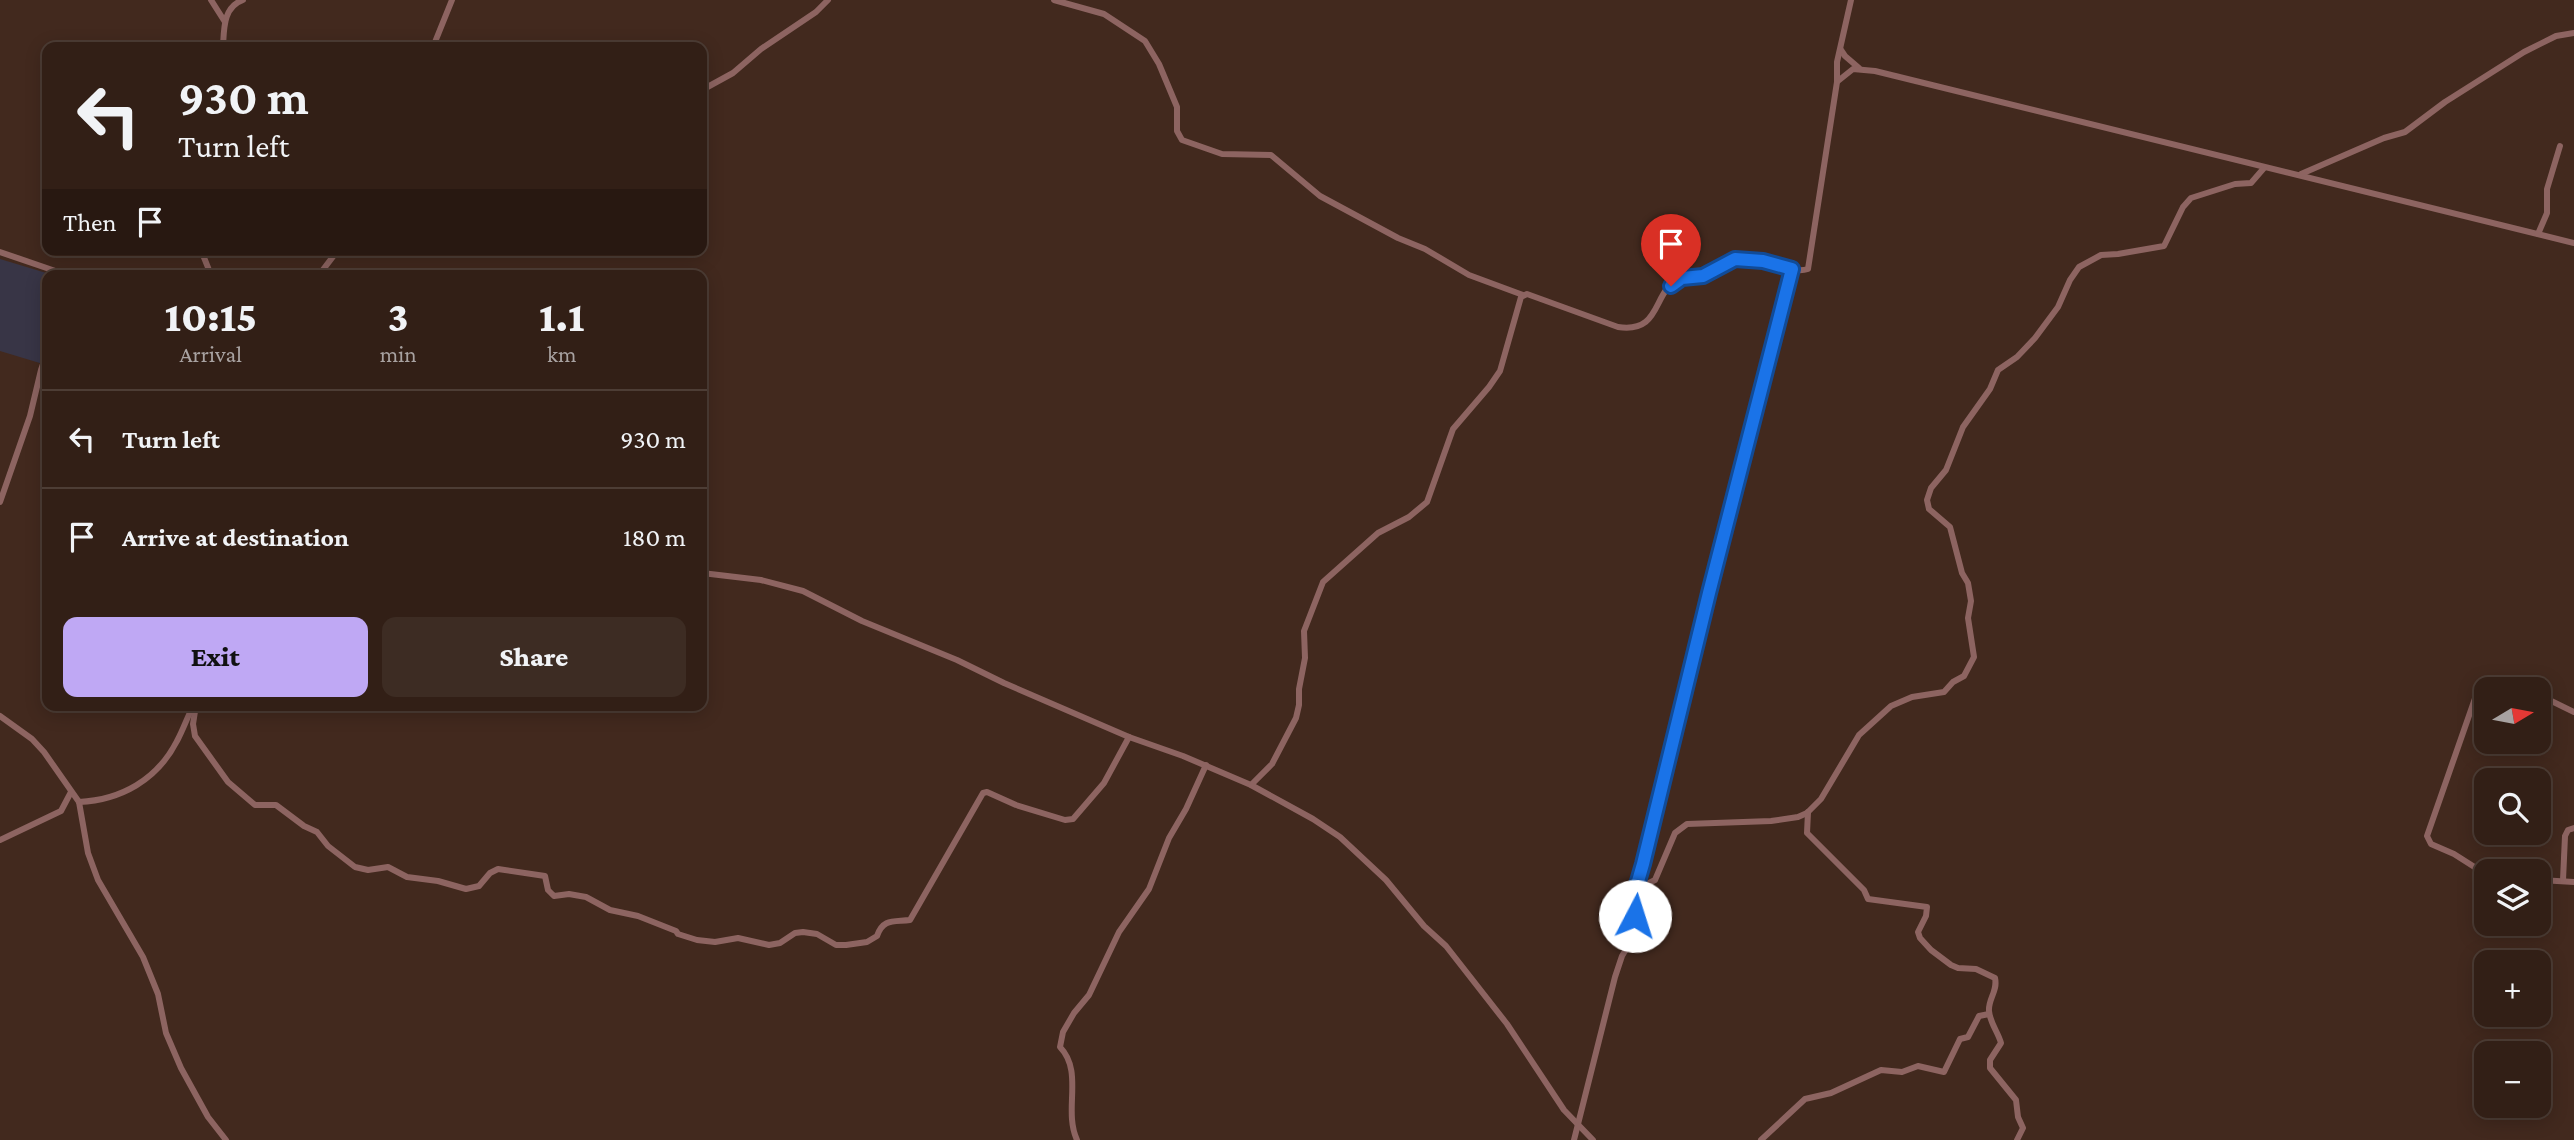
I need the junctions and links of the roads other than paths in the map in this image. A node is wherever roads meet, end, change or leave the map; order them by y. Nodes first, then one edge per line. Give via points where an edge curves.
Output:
1 (211, 0) edge
2 (243, 0) edge
3 (452, 0) edge
4 (828, 0) edge
5 (1054, 0) edge
6 (1852, 0) edge
7 (225, 23) junction
8 (2574, 33) edge
9 (223, 42) edge
10 (435, 42) edge
11 (1841, 50) junction
12 (1859, 68) junction
13 (1837, 82) junction
14 (707, 87) edge
15 (2560, 146) dead end
16 (2264, 168) junction
17 (2299, 175) junction
18 (2538, 234) junction
19 (2574, 243) edge
20 (0, 252) edge
21 (333, 256) edge
22 (1792, 269) junction
23 (52, 270) edge
24 (323, 270) edge
25 (1523, 295) junction
26 (42, 367) edge
27 (0, 502) edge
28 (707, 574) edge
29 (2474, 701) edge
30 (2552, 701) edge
31 (192, 711) edge
32 (194, 711) edge
33 (2574, 712) edge
34 (0, 716) edge
35 (1129, 737) junction
36 (1206, 765) junction
37 (1251, 785) junction
38 (71, 792) junction
39 (79, 802) junction
40 (1808, 812) junction
41 (2574, 828) edge
42 (0, 840) edge
43 (2474, 867) edge
44 (2551, 880) edge
45 (2563, 880) junction
46 (2574, 881) edge
47 (1635, 890) junction
48 (1989, 1014) junction
49 (1578, 1126) junction
50 (226, 1140) edge
51 (1077, 1140) edge
52 (1574, 1140) edge
53 (1592, 1140) edge
54 (1761, 1140) edge
55 (2017, 1140) edge

1 - 7 street
2 - 7 street via 230,8
3 - 10 street
4 - 14 street via 733,73
5 - 25 street via 1104,14 1145,41 1177,107 1177,131 1182,140 1222,154 1271,155 1320,196 1469,275
6 - 11 street
7 - 9 street
8 - 17 street via 2556,36 2524,52 2405,132
11 - 12 street
11 - 13 street
12 - 13 street
12 - 16 street
13 - 22 street via 1810,265 1806,270
15 - 18 street via 2547,189 2547,213
16 - 17 street
16 - 40 street via 2251,183 2192,198 2164,246 2101,255 2080,267 2035,338 1997,370 1927,500 1929,509 1949,525 1967,580 1973,662 1944,692 1891,706 1859,735 1821,799
17 - 18 street
18 - 19 street
20 - 23 street
21 - 24 street
22 - 25 street via 1740,258 1703,276 1682,278 1674,282 1647,323 1627,328
22 - 47 street
25 - 37 street via 1500,371 1452,429 1427,502 1418,512 1378,533 1324,582 1304,631 1296,718 1272,764
26 - 27 street
28 - 35 street via 803,591 892,635
29 - 43 street via 2427,836 2431,844
30 - 33 street
31 - 39 street via 172,751 146,780 108,797
32 - 35 street via 195,736 228,782 255,805 276,804 317,832 355,867 388,867 407,877 466,889 479,886 498,869 541,874 554,896 586,897 688,938 715,942 738,938 769,945 799,932 817,934 836,945 867,942 883,924 910,920 983,793 1073,819 1104,783
34 - 38 street via 32,739
35 - 36 street
36 - 37 street
36 - 51 street via 1149,889 1119,932 1061,1037 1060,1047 1071,1065 1071,1123
37 - 49 street via 1340,837 1398,892 1486,996
38 - 39 street
38 - 42 street via 61,811
39 - 50 street via 98,880 143,957 181,1068
40 - 47 street via 1771,821 1687,824 1675,833 1655,880
40 - 48 street via 1807,833 1868,899 1927,907 1920,939 1955,967 1976,969 1995,978
41 - 45 street via 2565,836
44 - 45 street
45 - 46 street
47 - 49 street via 1632,906 1638,930 1619,963
48 - 54 street via 1979,1016 1968,1037 1961,1038 1944,1072 1918,1066 1902,1072 1881,1070 1805,1100
48 - 55 street via 2001,1043 1990,1068 2016,1100 2023,1128
49 - 52 street
49 - 53 street

